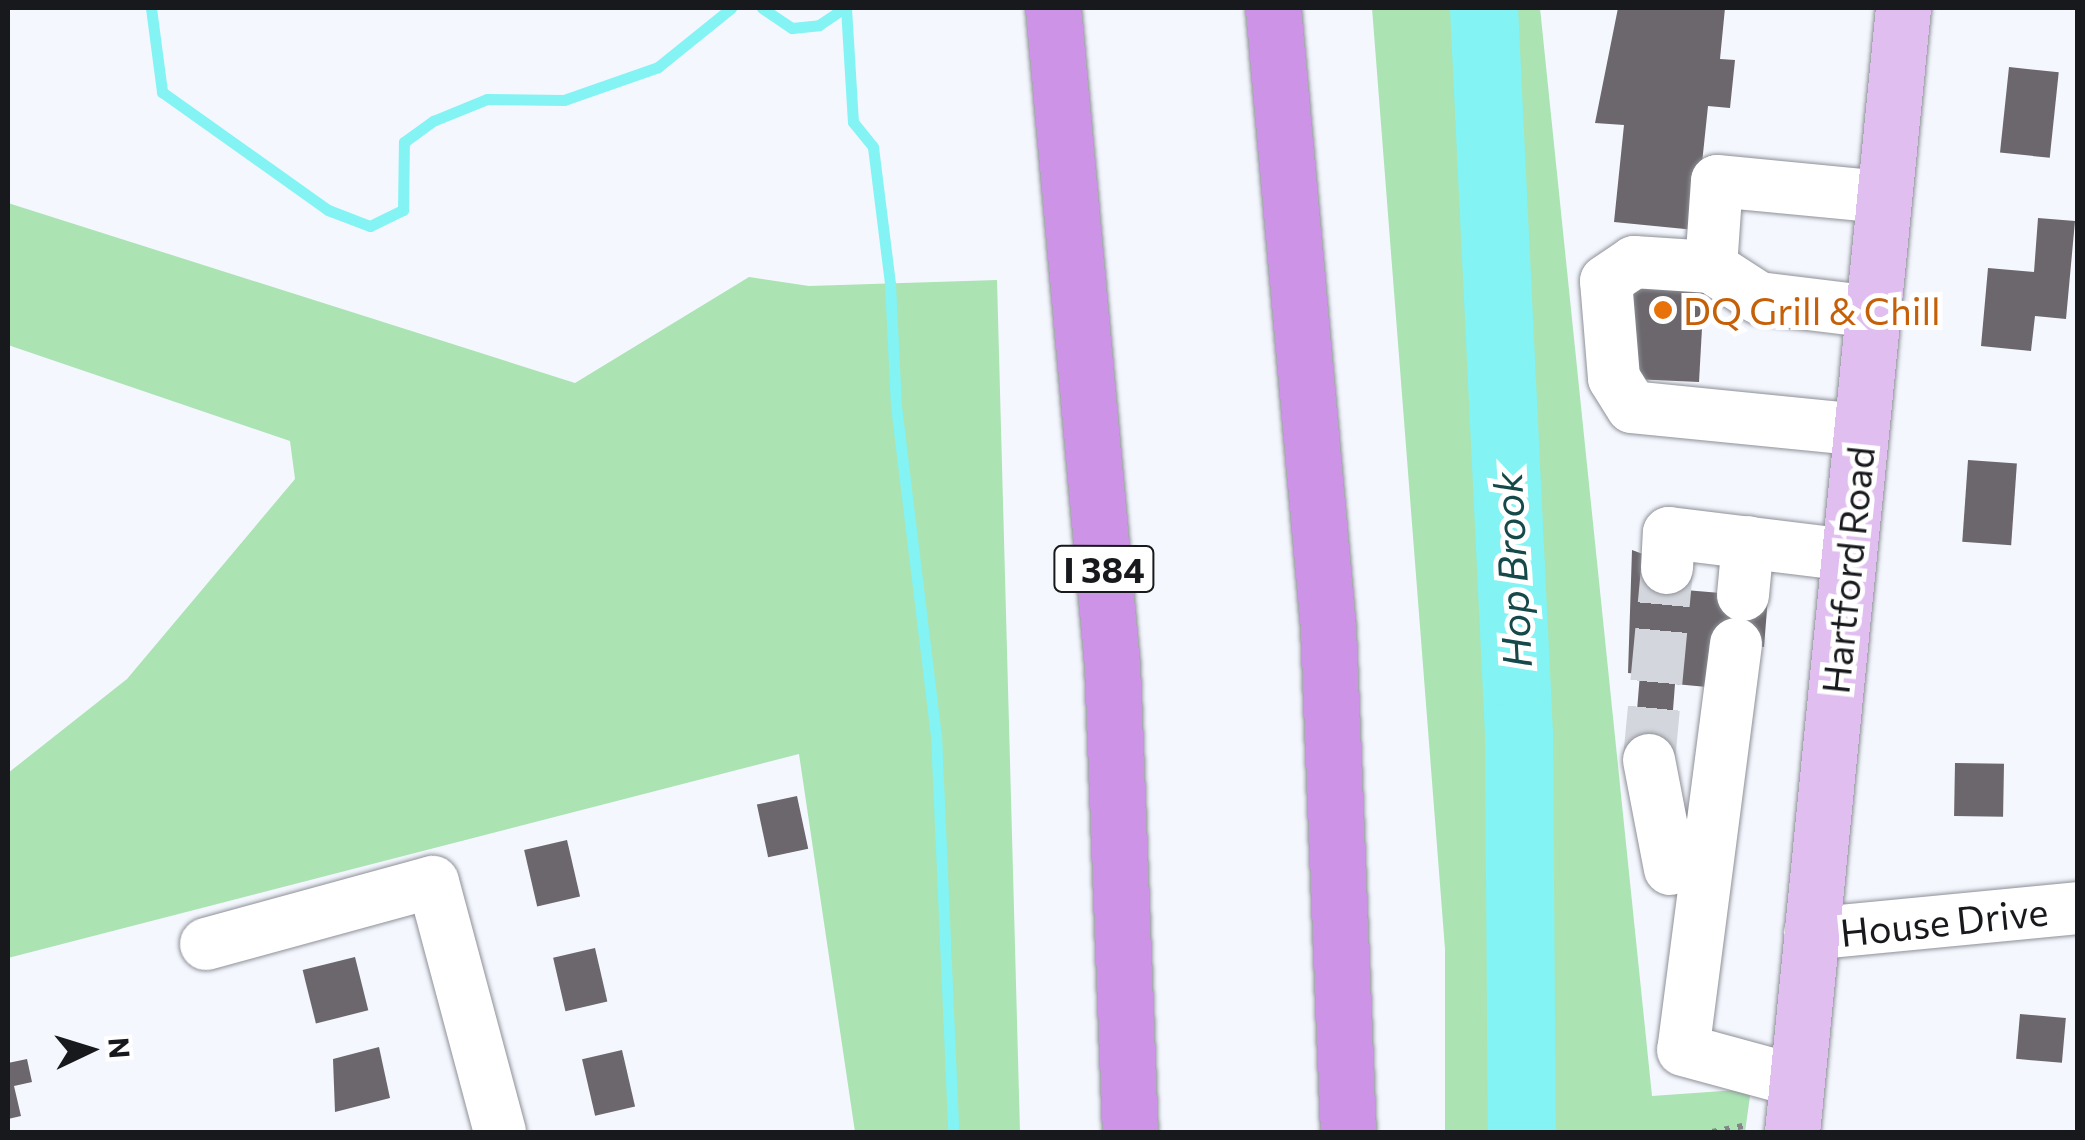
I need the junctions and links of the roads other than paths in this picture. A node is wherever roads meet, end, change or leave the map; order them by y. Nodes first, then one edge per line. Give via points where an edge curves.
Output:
1 (1053, 8) edge
2 (1273, 8) edge
3 (1902, 8) edge
4 (1884, 197) junction
5 (1711, 267) junction
6 (1872, 312) junction
7 (1862, 430) junction
8 (1748, 542) junction
9 (1849, 555) junction
10 (1668, 568) tunnel mouth
11 (1649, 760) tunnel mouth
12 (2078, 908) edge
13 (1810, 934) junction
14 (206, 944) dead end
15 (1686, 1026) junction
16 (1784, 1113) edge
17 (500, 1132) edge
18 (1130, 1132) edge
19 (1348, 1132) edge

1 - 18 highway, I 384 via 1112,665
2 - 19 highway via 1328,628
3 - 4 main road, Hartford Road
4 - 5 street via 1716,181
4 - 6 main road, Hartford Road
5 - 6 street via 1759,298
5 - 7 street via 1634,262 1606,281 1614,378 1632,407
6 - 7 main road, Hartford Road
7 - 9 main road, Hartford Road
8 - 9 street
8 - 10 street via 1670,534
8 - 15 street
9 - 13 main road, Hartford Road
11 - 15 street
12 - 13 street, House Drive
13 - 16 main road, Hartford Road
14 - 17 street via 433,882
15 - 16 street via 1683,1050

